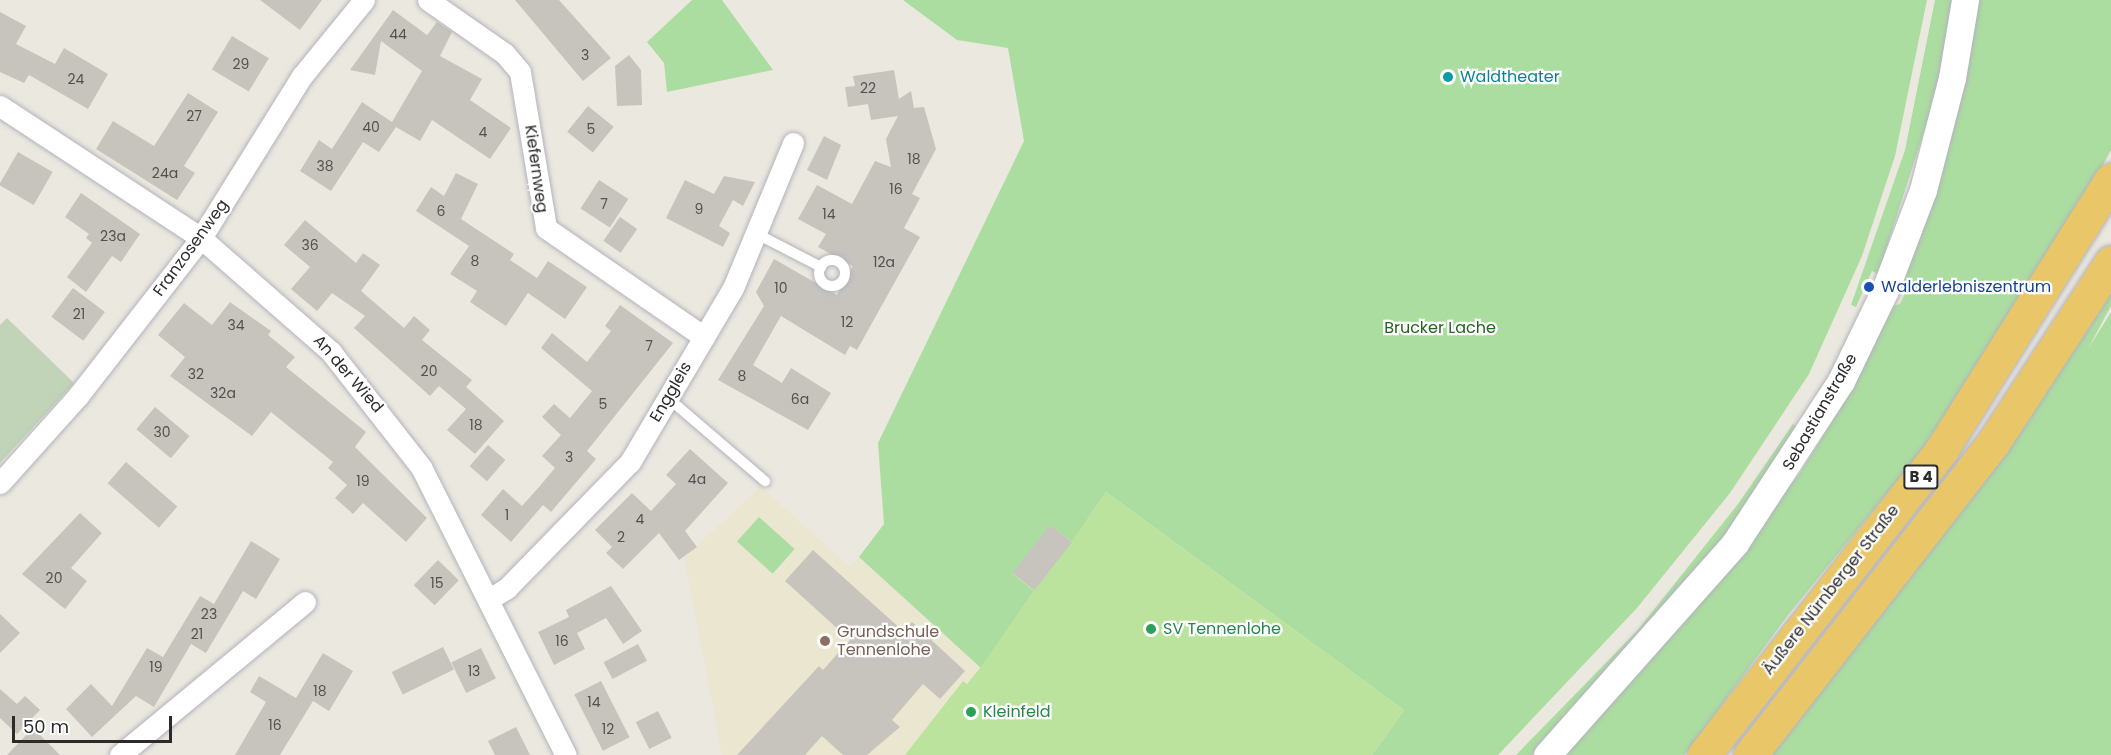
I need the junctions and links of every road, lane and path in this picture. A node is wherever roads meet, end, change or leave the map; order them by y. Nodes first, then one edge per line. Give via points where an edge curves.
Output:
1 (364, 0) edge
2 (428, 0) edge
3 (1965, 0) edge
4 (0, 106) edge
5 (793, 143) dead end
6 (2111, 180) edge
7 (759, 235) junction
8 (201, 238) junction
9 (2111, 262) edge
10 (821, 267) dead end
11 (704, 337) junction
12 (668, 398) junction
13 (765, 481) dead end
14 (0, 483) edge
15 (489, 599) junction
16 (305, 602) dead end
17 (120, 755) edge
18 (566, 755) edge
19 (1547, 755) edge
20 (1704, 755) edge
21 (1750, 755) edge

1 - 8 street, Franzosenweg via 302,76
2 - 11 street, Kiefernweg via 505,54 520,72 546,228
3 - 19 street, Sebastianstraße via 1952,78 1923,190 1885,290 1841,381 1735,543
4 - 8 street, An der Wied
5 - 7 street, Enggleis
6 - 20 highway, Äußere Nürnberger Straße / B 4 via 2042,298 1942,448
7 - 10 lane
7 - 11 street, Enggleis
8 - 14 street, Franzosenweg via 78,396
8 - 15 street, An der Wied via 320,340 369,396 421,467
9 - 21 highway, B 4 via 1993,443
11 - 12 street, Enggleis
12 - 13 lane
12 - 15 street, Enggleis via 621,474
15 - 18 street, An der Wied
16 - 17 street

